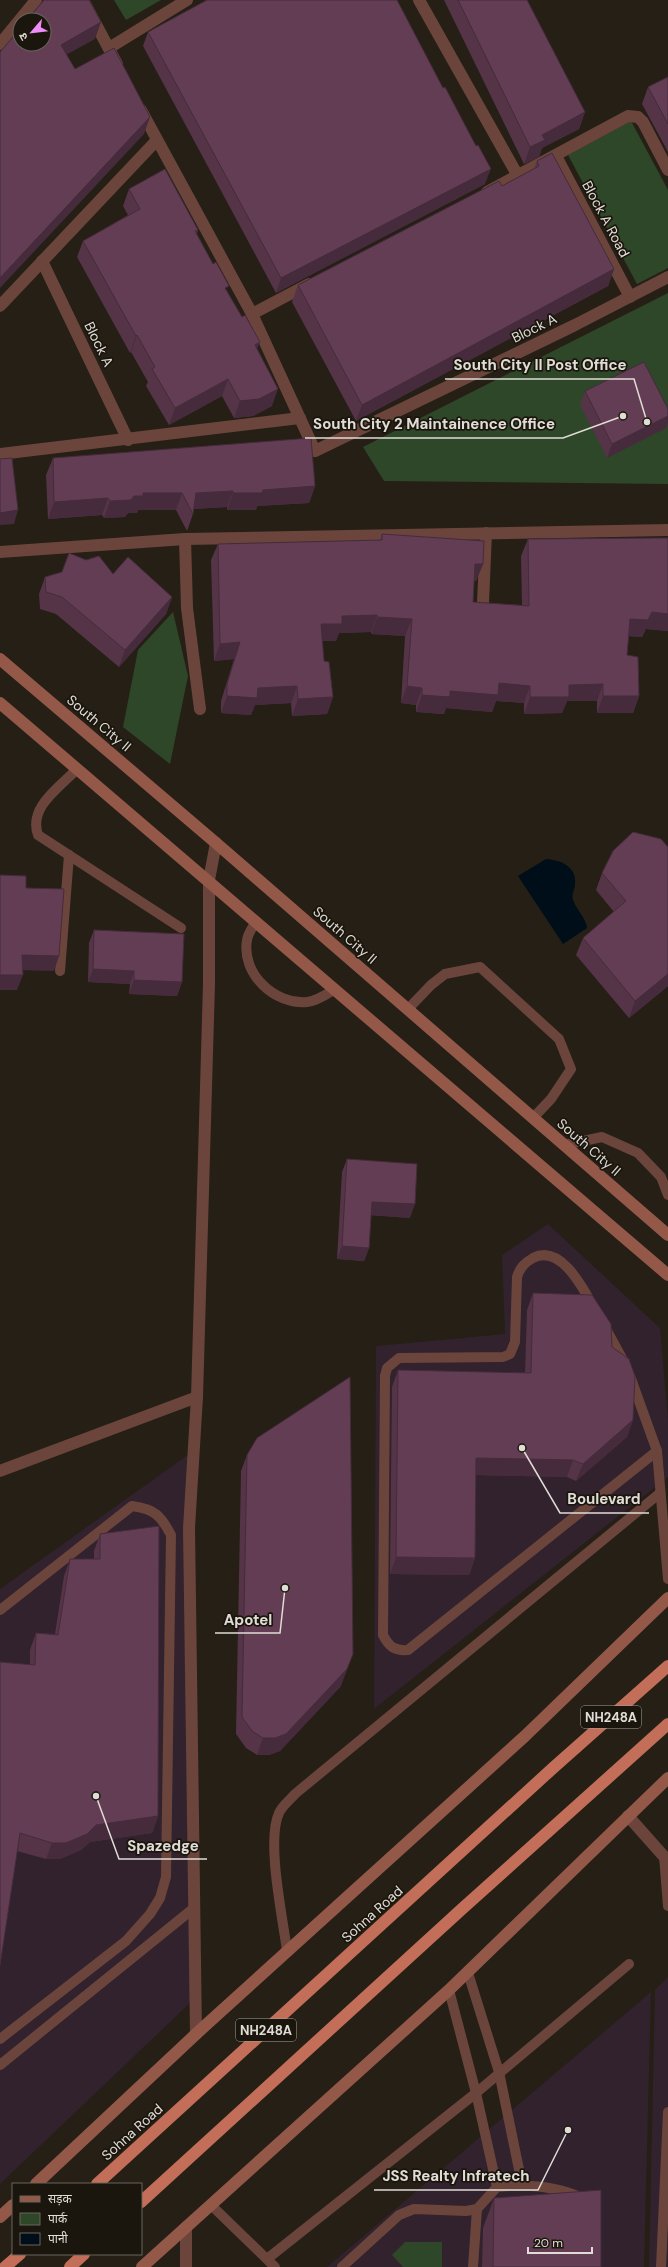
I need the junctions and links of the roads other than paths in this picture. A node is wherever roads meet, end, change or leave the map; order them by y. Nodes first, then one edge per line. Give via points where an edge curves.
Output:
1 (36, 0) edge
2 (83, 0) edge
3 (187, 0) edge
4 (419, 0) edge
5 (0, 44) edge
6 (109, 48) junction
7 (123, 74) edge
8 (136, 101) edge
9 (156, 141) junction
10 (556, 156) junction
11 (668, 170) edge
12 (518, 176) junction
13 (476, 198) edge
14 (42, 261) junction
15 (322, 277) edge
16 (668, 277) edge
17 (630, 297) junction
18 (0, 306) edge
19 (252, 314) junction
20 (300, 418) junction
21 (128, 440) junction
22 (0, 454) edge
23 (668, 530) edge
24 (486, 533) junction
25 (185, 539) junction
26 (0, 552) edge
27 (483, 603) edge
28 (0, 659) edge
29 (0, 703) edge
30 (200, 709) dead end
31 (77, 769) junction
32 (216, 843) junction
33 (69, 854) junction
34 (209, 880) junction
35 (256, 921) junction
36 (181, 928) dead end
37 (60, 971) edge
38 (335, 989) junction
39 (408, 1009) junction
40 (533, 1118) junction
41 (564, 1145) junction
42 (668, 1195) edge
43 (668, 1235) edge
44 (668, 1275) edge
45 (197, 1397) junction
46 (657, 1451) junction
47 (0, 1471) edge
48 (660, 1493) junction
49 (668, 1579) edge
50 (668, 1598) edge
51 (0, 1610) edge
52 (668, 1666) edge
53 (668, 1724) edge
54 (668, 1778) edge
55 (628, 1816) junction
56 (666, 1859) edge
57 (668, 1906) edge
58 (194, 1908) junction
59 (287, 1951) junction
60 (629, 1964) dead end
61 (468, 1973) junction
62 (449, 1990) junction
63 (196, 2034) junction
64 (0, 2039) edge
65 (0, 2065) edge
66 (499, 2072) junction
67 (476, 2093) junction
68 (668, 2112) edge
69 (37, 2183) edge
70 (98, 2183) edge
71 (522, 2184) junction
72 (497, 2187) junction
73 (142, 2201) edge
74 (210, 2205) junction
75 (592, 2205) edge
76 (12, 2206) edge
77 (477, 2209) junction
78 (0, 2217) edge
79 (186, 2227) junction
80 (19, 2255) edge
81 (83, 2255) edge
82 (267, 2259) junction
83 (6, 2267) edge
84 (70, 2267) edge
85 (142, 2267) edge
86 (186, 2267) edge
87 (275, 2267) edge
88 (342, 2267) edge
89 (473, 2267) edge
90 (661, 2267) edge

1 - 5 street
2 - 6 street
3 - 6 street
4 - 12 street
6 - 7 street
8 - 9 street, Block A
9 - 14 street
9 - 19 street, Block A
10 - 11 street via 632,116 643,122
10 - 12 street
10 - 17 street, Block A Road
12 - 13 street
14 - 18 street
14 - 21 street, Block A
15 - 19 street
16 - 17 street, Block A
17 - 20 street, Block A via 315,451
19 - 20 street, Block A
20 - 21 street
21 - 22 street
23 - 24 street
24 - 25 street
24 - 27 street
25 - 26 street
25 - 30 street via 187,608
28 - 32 main road, South City II
29 - 31 main road
31 - 33 lane via 39,808 36,817 38,835
31 - 34 main road
32 - 34 street
32 - 39 main road, South City II
33 - 36 lane
33 - 37 lane
34 - 35 main road
34 - 45 street via 209,984
35 - 38 main road
35 - 38 lane via 247,938 247,951 252,973 262,984 276,996 292,1001 308,1002
38 - 44 main road
39 - 40 main road, South City II
39 - 40 lane via 431,984 445,974 480,967 559,1039 572,1069 551,1099
40 - 41 main road, South City II
41 - 42 lane via 602,1137 638,1153 661,1177
41 - 43 main road, South City II
45 - 47 street
45 - 58 street via 189,1528
46 - 46 lane via 627,1368 585,1290 557,1259 539,1255 521,1268 517,1277 515,1342 510,1354 503,1357 399,1358 387,1368 383,1635 388,1645 398,1651 408,1650
46 - 48 lane
48 - 49 lane
48 - 59 lane via 295,1794 283,1808 279,1813 275,1830 276,1863
50 - 59 main road via 525,1736
51 - 64 lane via 132,1506 144,1507 161,1517 171,1536 166,1877 160,1898 150,1914 126,1941
52 - 70 highway, Sohna Road / NH248A
53 - 73 highway, NH248A
54 - 55 main road
55 - 56 street
55 - 61 main road
56 - 57 lane
58 - 63 street
58 - 65 lane
59 - 63 main road
60 - 66 lane
61 - 62 main road
61 - 66 lane
62 - 67 lane
62 - 74 main road
63 - 69 main road
66 - 67 lane
66 - 71 lane
67 - 72 lane
67 - 82 lane
68 - 90 lane
71 - 72 lane
71 - 75 lane via 568,2191
72 - 77 lane
74 - 79 main road
74 - 82 lane
76 - 78 main road
77 - 88 lane via 406,2211
77 - 89 lane
79 - 85 main road
79 - 86 street
80 - 83 highway
81 - 84 highway
82 - 87 lane

